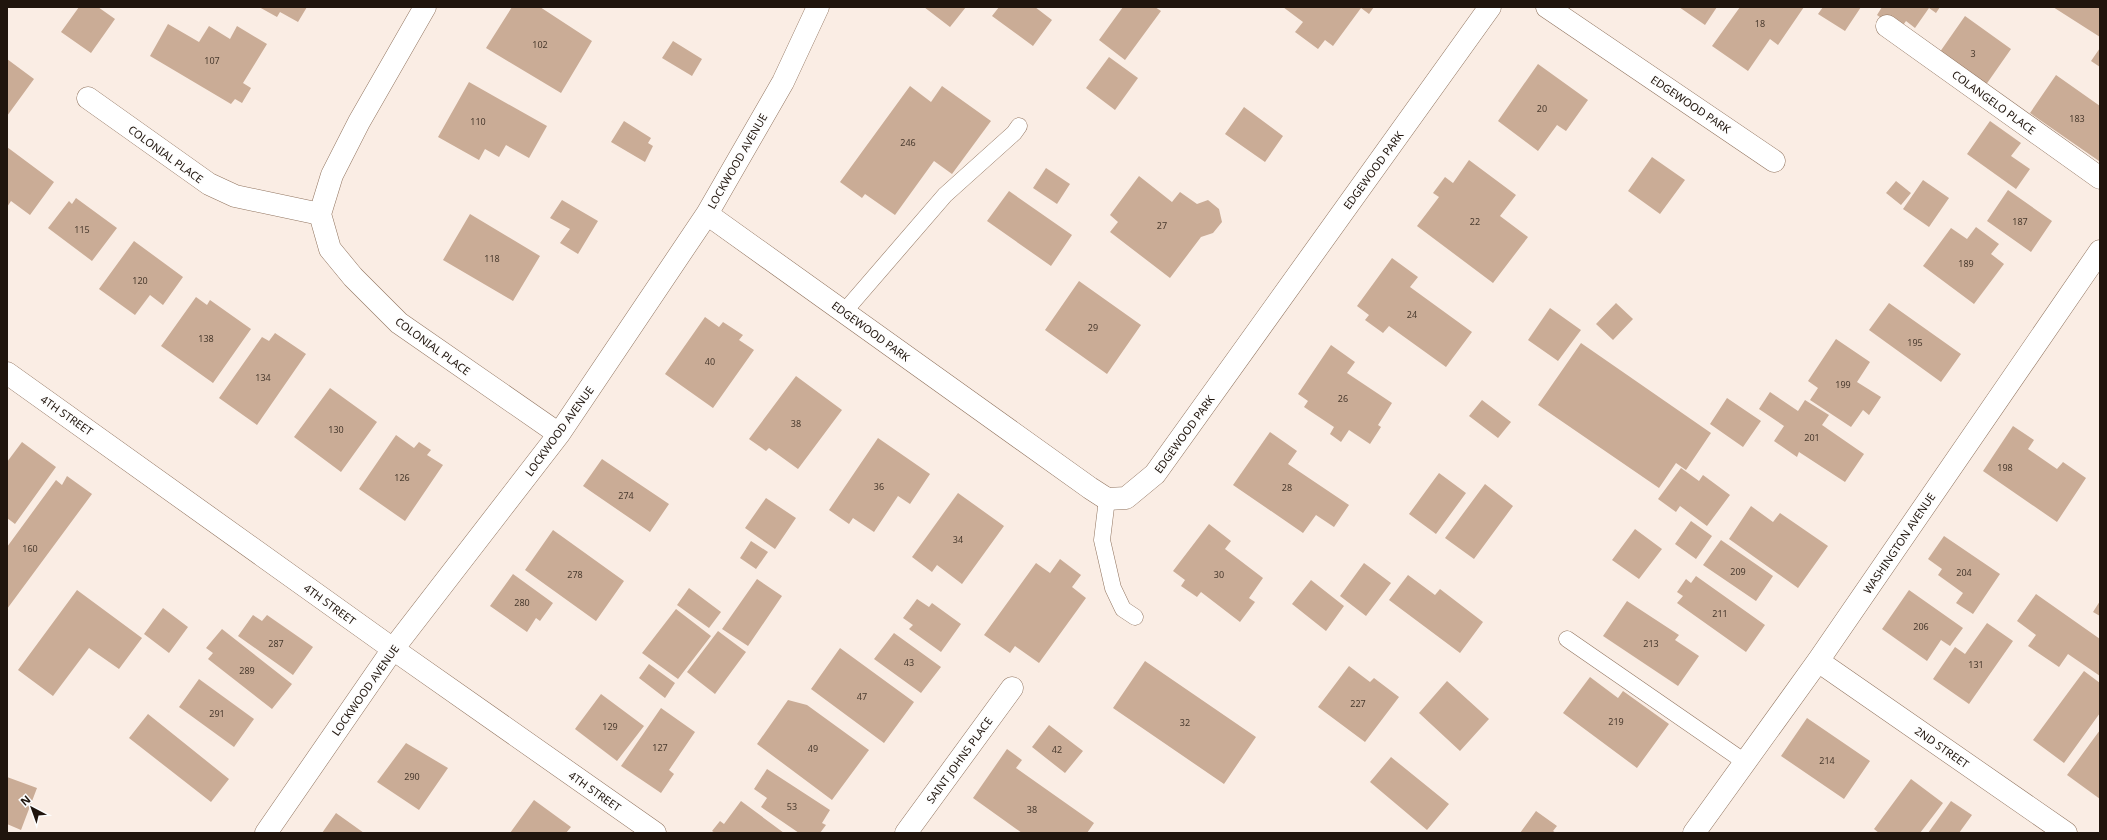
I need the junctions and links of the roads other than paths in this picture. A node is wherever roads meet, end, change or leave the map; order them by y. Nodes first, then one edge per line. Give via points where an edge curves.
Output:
1 (425, 7) edge
2 (818, 7) edge
3 (1490, 7) edge
4 (1547, 7) edge
5 (1887, 26) dead end
6 (88, 98) dead end
7 (1019, 126) dead end
8 (1774, 161) dead end
9 (2100, 178) edge
10 (320, 214) junction
11 (707, 214) junction
12 (2100, 251) edge
13 (844, 312) junction
14 (7, 373) edge
15 (559, 434) junction
16 (1107, 499) junction
17 (1135, 617) dead end
18 (1567, 639) dead end
19 (393, 649) junction
20 (1818, 661) junction
21 (1012, 688) dead end
22 (1746, 762) junction
23 (266, 833) edge
24 (655, 833) edge
25 (906, 833) edge
26 (1694, 833) edge
27 (2066, 833) edge

1 - 10 street via 359,122 332,175
2 - 11 street, LOCKWOOD AVENUE via 783,82
3 - 16 street, EDGEWOOD PARK via 1155,474 1126,498
4 - 8 street, EDGEWOOD PARK
5 - 9 street, COLANGELO PLACE
6 - 10 street, COLONIAL PLACE via 208,184 235,196
7 - 13 lane via 1014,134 945,194
10 - 15 street, COLONIAL PLACE via 330,249 353,277 399,323
11 - 13 street, EDGEWOOD PARK
11 - 15 street, LOCKWOOD AVENUE
12 - 20 street, WASHINGTON AVENUE
13 - 16 street, EDGEWOOD PARK
14 - 19 street, 4TH STREET
15 - 19 street, LOCKWOOD AVENUE
16 - 17 lane via 1102,540 1113,588 1123,609
18 - 22 lane
19 - 23 street, LOCKWOOD AVENUE
19 - 24 street, 4TH STREET
20 - 22 street, WASHINGTON AVENUE
20 - 27 street, 2ND STREET
21 - 25 street, SAINT JOHNS PLACE
22 - 26 street, WASHINGTON AVENUE

